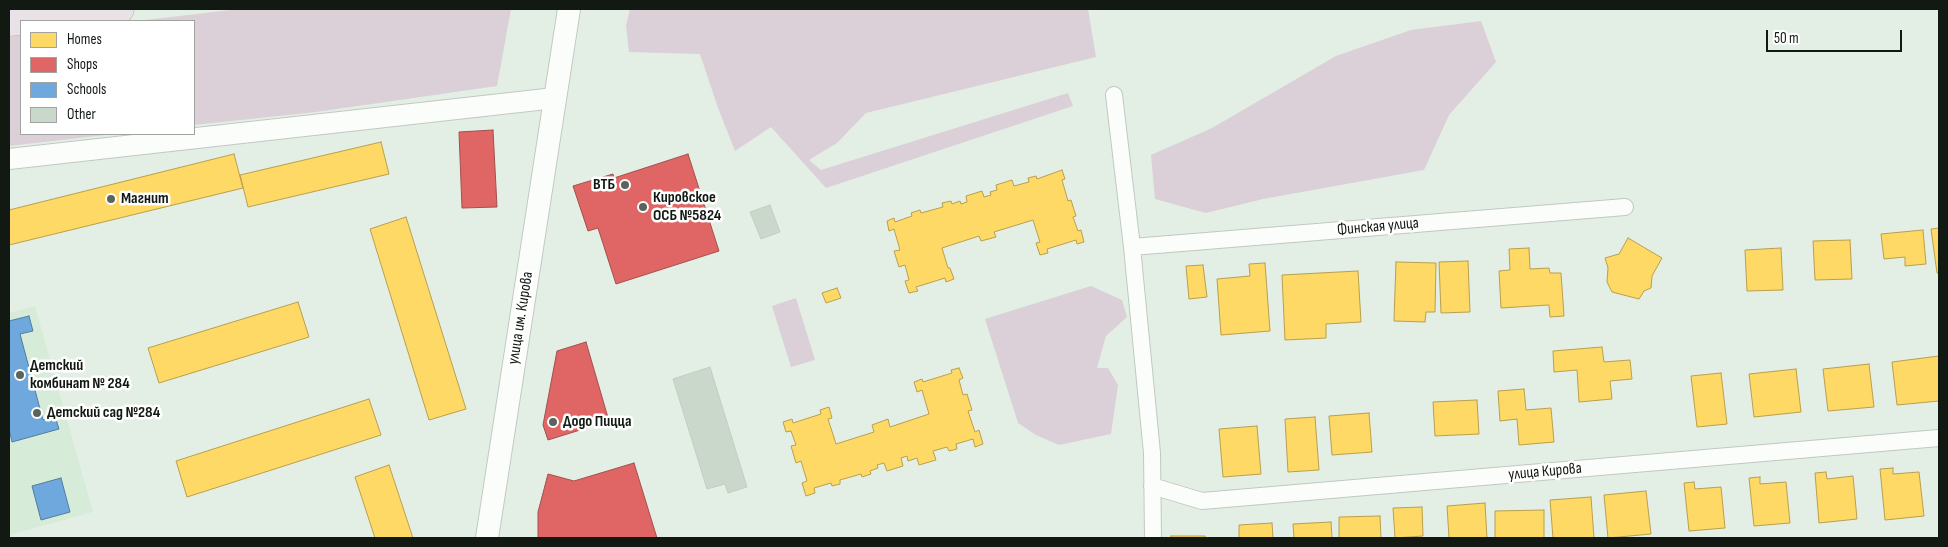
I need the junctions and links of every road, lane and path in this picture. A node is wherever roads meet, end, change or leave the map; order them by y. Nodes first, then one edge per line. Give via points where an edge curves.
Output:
1 (120, 9) edge
2 (569, 9) edge
3 (26, 20) edge
4 (1114, 96) dead end
5 (555, 98) junction
6 (9, 159) edge
7 (1624, 207) dead end
8 (1132, 247) junction
9 (1939, 438) edge
10 (1152, 486) junction
11 (486, 538) edge
12 (1153, 538) edge

1 - 3 highway
2 - 5 main road, улица им. Кирова
4 - 8 street
5 - 6 street
5 - 11 main road, улица им. Кирова
7 - 8 street, Финская улица
8 - 10 street via 1152,453
9 - 10 street, улица Кирова via 1202,501
10 - 12 street

